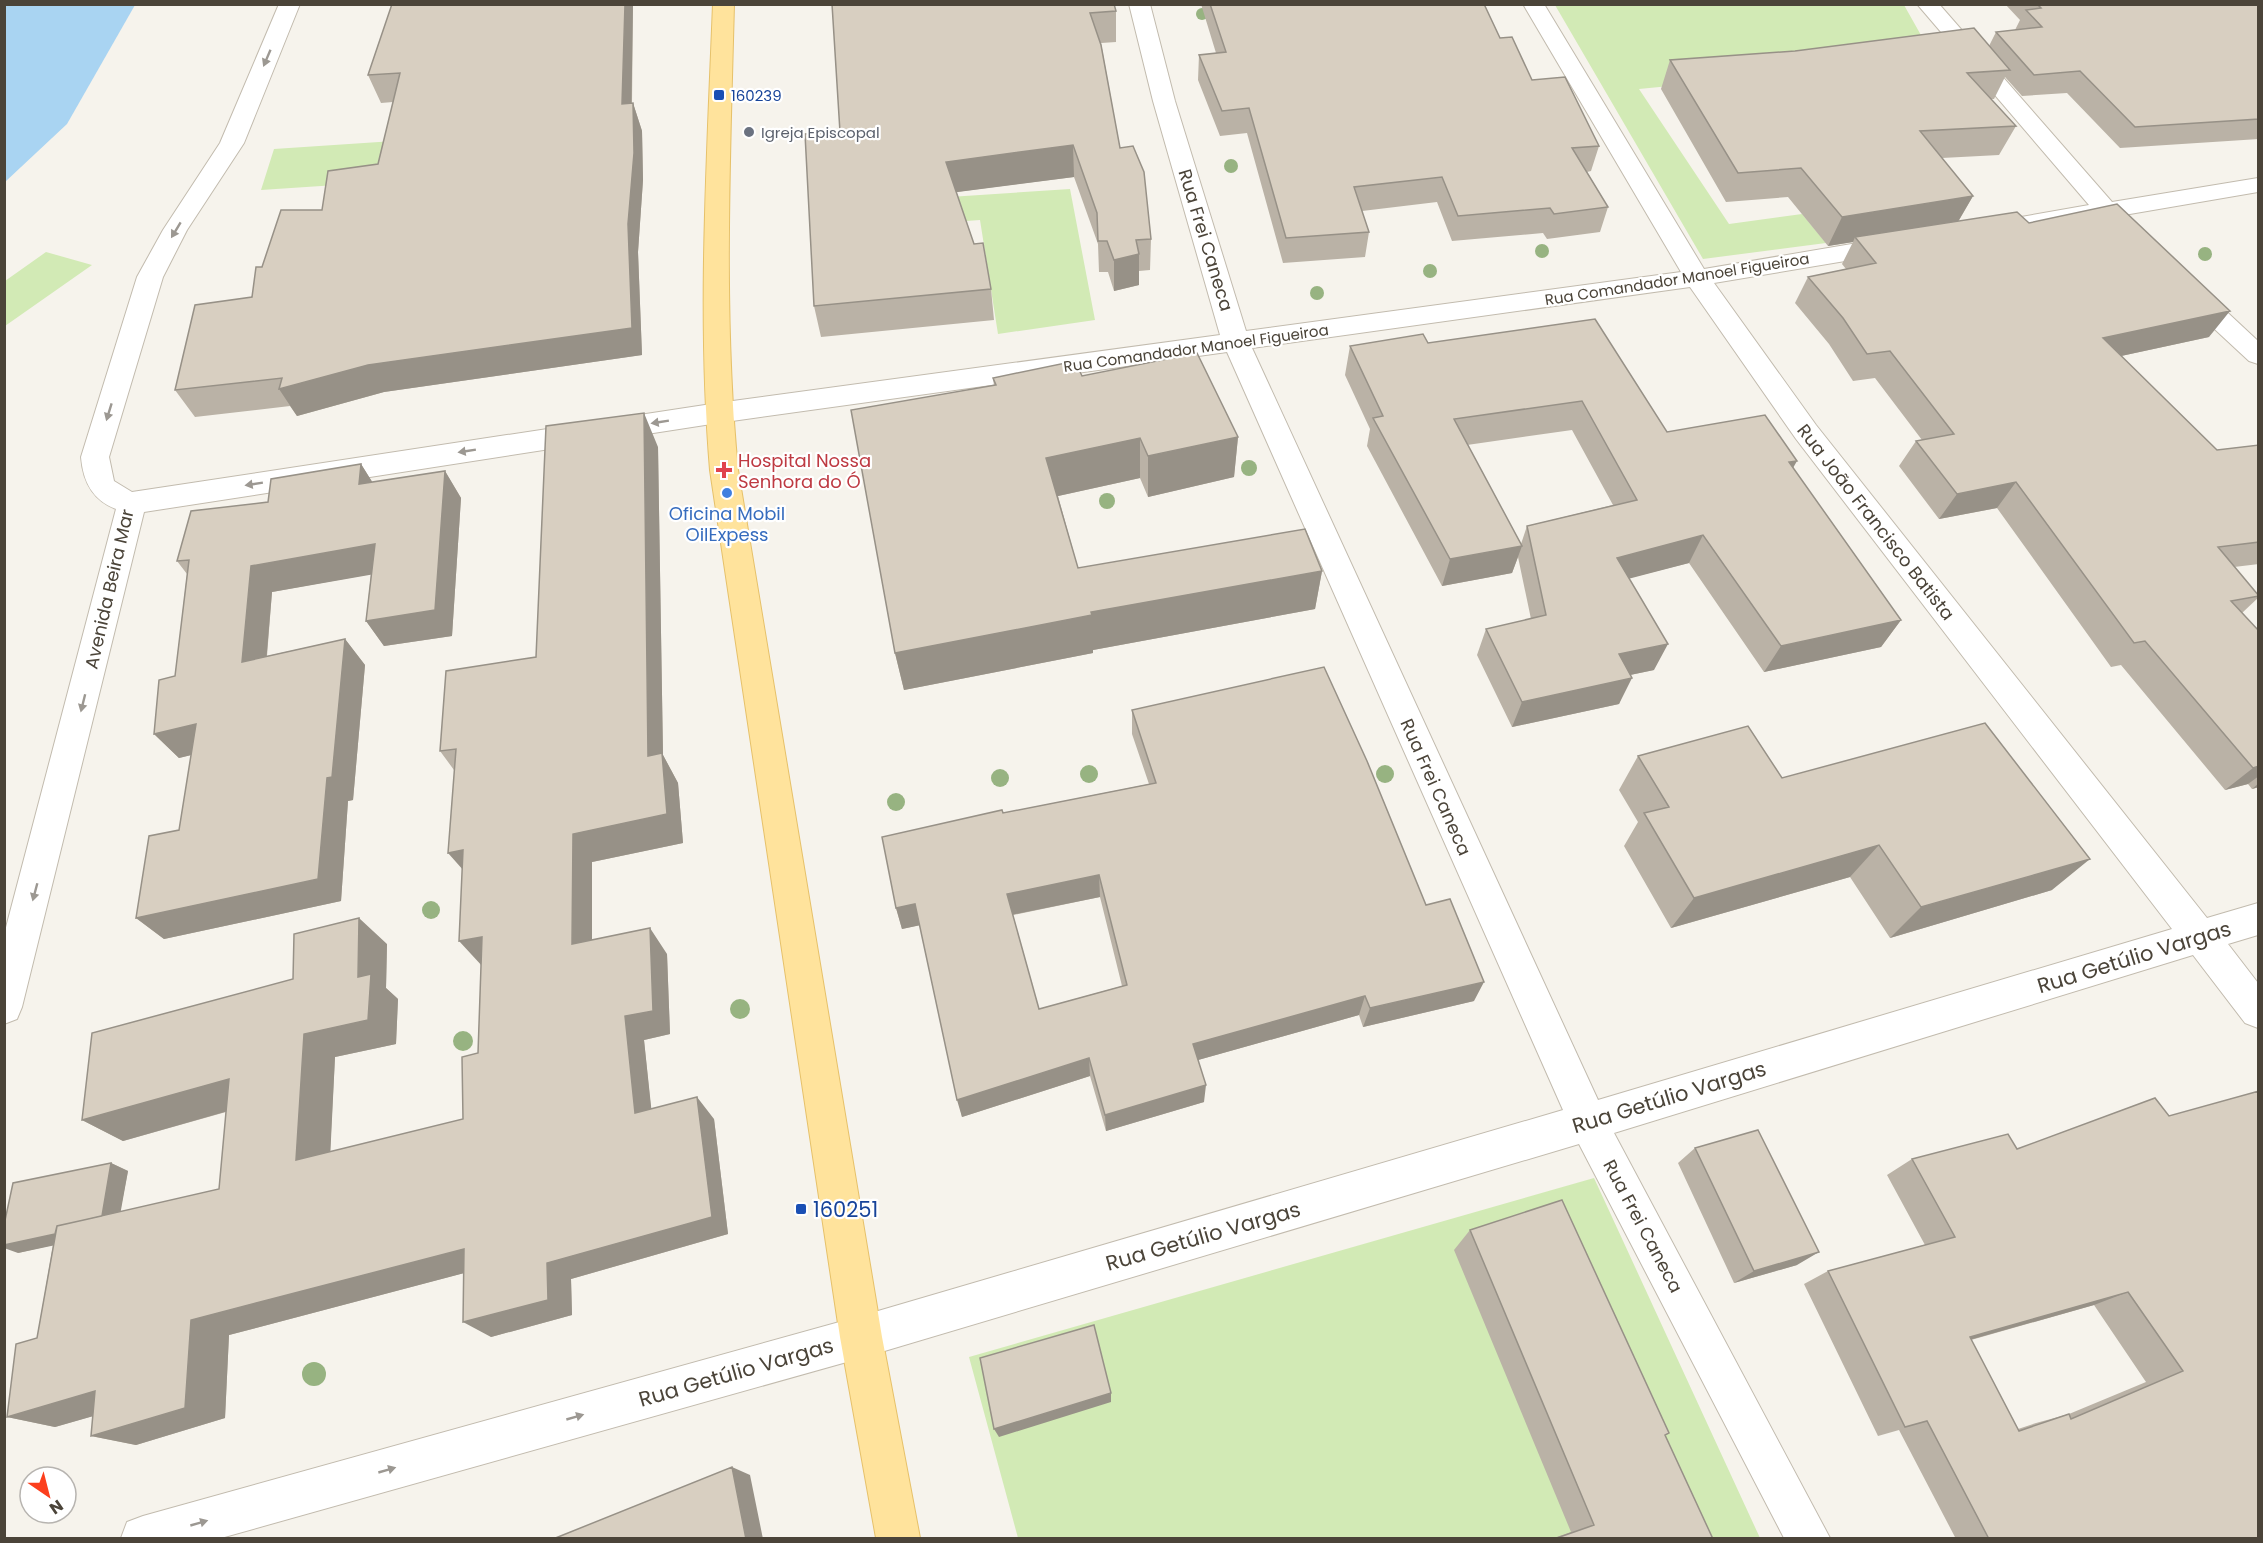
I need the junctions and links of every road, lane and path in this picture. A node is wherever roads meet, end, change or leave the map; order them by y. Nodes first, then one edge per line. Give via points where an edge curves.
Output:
1 (290, 4) edge
2 (724, 4) edge
3 (1139, 4) edge
4 (1533, 4) edge
5 (1927, 4) edge
6 (2259, 185) edge
7 (2104, 210) junction
8 (1964, 234) edge
9 (2130, 234) edge
10 (1918, 241) edge
11 (2173, 275) edge
12 (1697, 278) junction
13 (1236, 343) junction
14 (2259, 356) edge
15 (718, 413) junction
16 (132, 503) junction
17 (2259, 919) edge
18 (2198, 937) junction
19 (4, 1007) edge
20 (2259, 1011) edge
21 (1588, 1122) junction
22 (861, 1337) junction
23 (143, 1539) edge
24 (898, 1539) edge
25 (1808, 1539) edge

1 -> 16 street, Avenida Beira Mar via 232,143 175,230 150,277 95,457 97,477 106,491
2 - 15 main road via 713,315
3 - 13 street, Rua Frei Caneca
4 - 12 street, Rua João Francisco Batista
5 - 7 street
6 - 7 street
7 - 8 street
7 - 9 street
10 - 12 street, Rua Comandador Manoel Figueiroa
11 - 14 street
12 - 13 street, Rua Comandador Manoel Figueiroa
12 - 18 street, Rua João Francisco Batista via 1806,432
13 - 15 street, Rua Comandador Manoel Figueiroa
13 - 21 street, Rua Frei Caneca
15 -> 16 street, Rua Comandador Manoel Figueiroa
15 - 22 main road
16 -> 19 street, Avenida Beira Mar
17 - 18 street, Rua Getúlio Vargas
18 - 20 street, Rua João Francisco Batista
18 - 21 street, Rua Getúlio Vargas
21 - 22 street, Rua Getúlio Vargas
21 - 25 street, Rua Frei Caneca
23 -> 22 street, Rua Getúlio Vargas
22 - 24 main road

